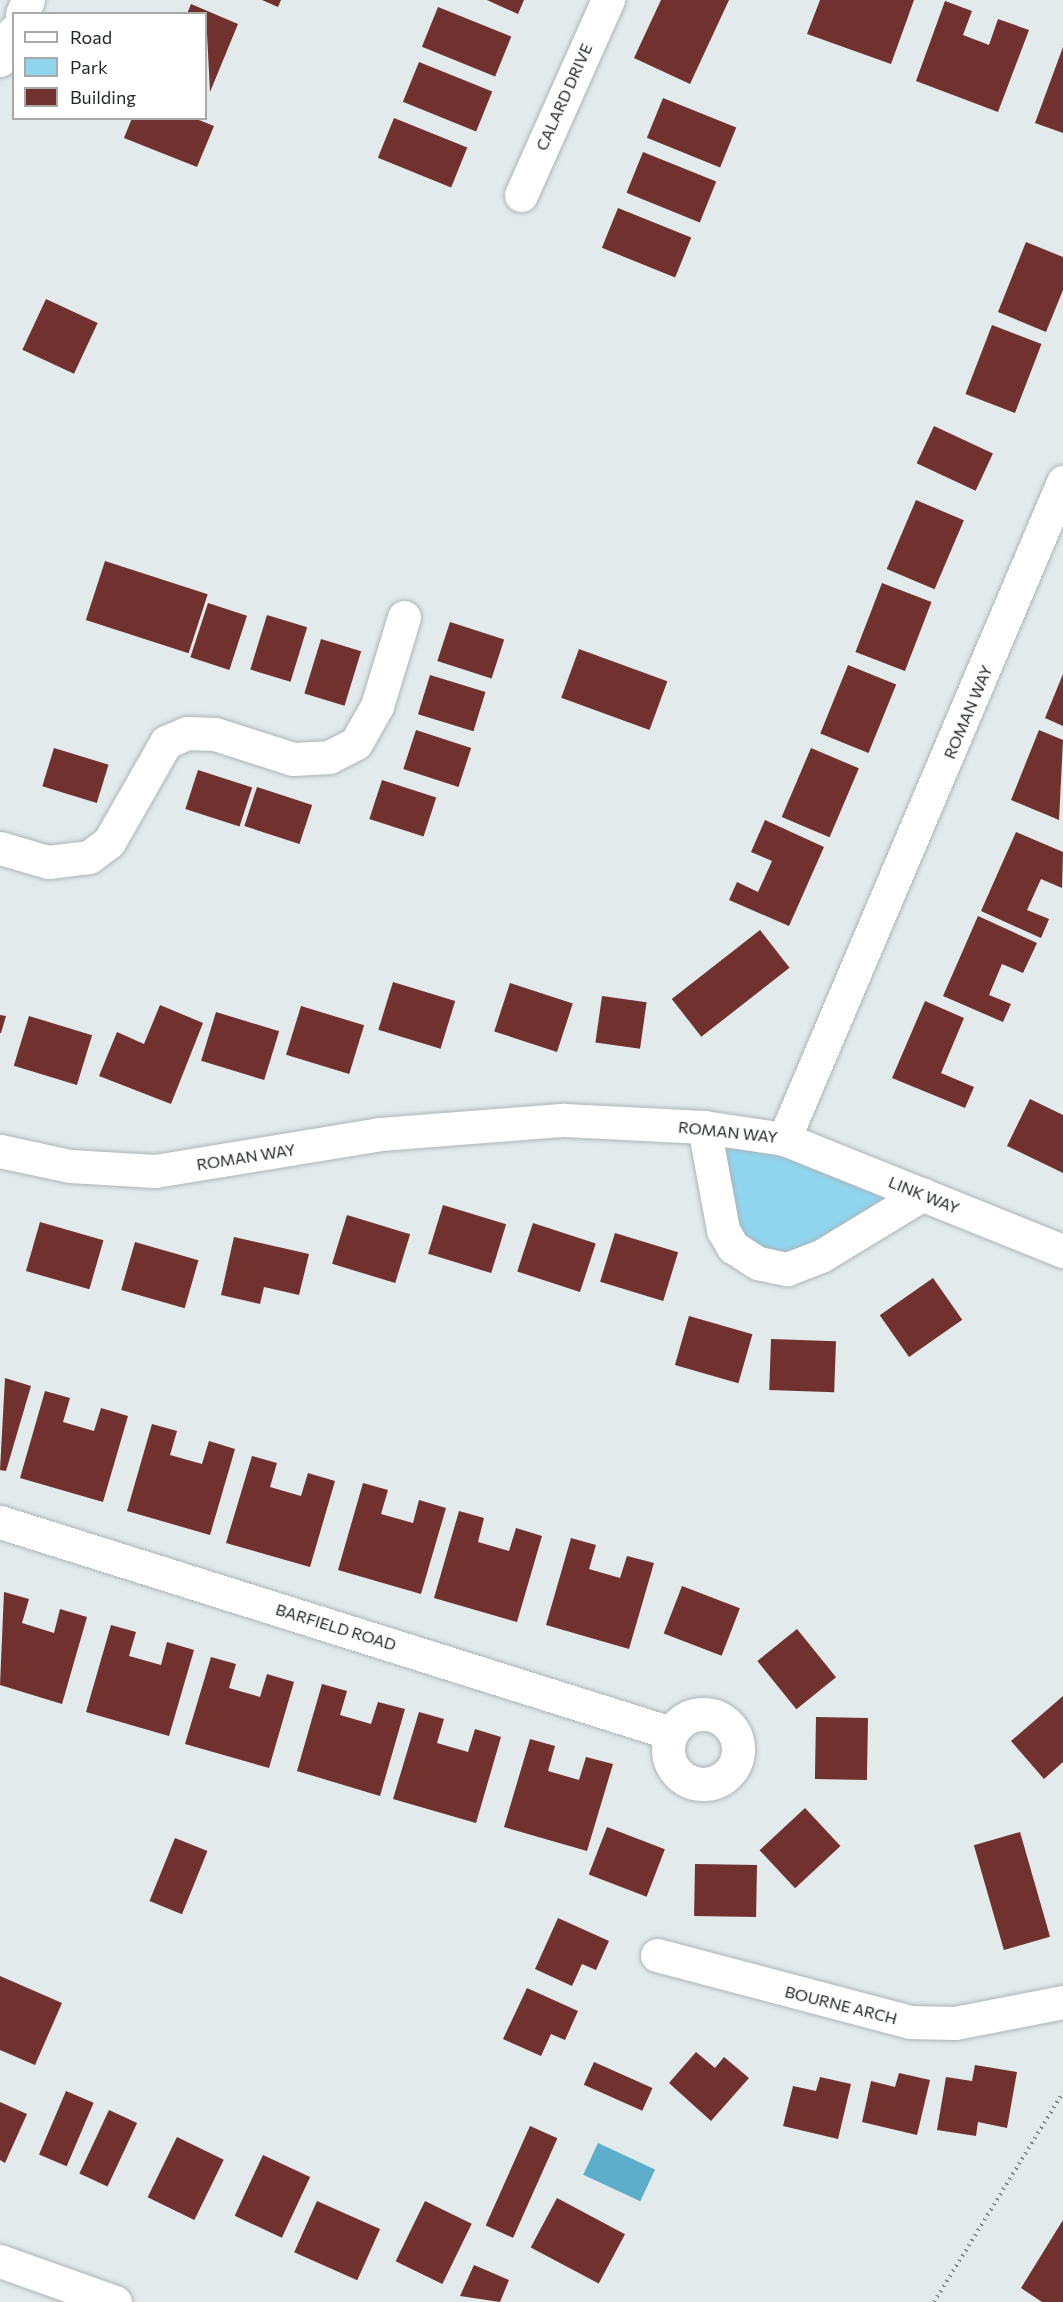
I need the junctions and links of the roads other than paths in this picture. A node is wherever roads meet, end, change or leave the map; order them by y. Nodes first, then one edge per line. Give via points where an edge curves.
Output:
1 (608, 0) edge
2 (12, 35) edge
3 (0, 60) edge
4 (521, 195) dead end
5 (1063, 482) edge
6 (404, 617) dead end
7 (0, 848) edge
8 (704, 1127) junction
9 (784, 1139) junction
10 (0, 1151) edge
11 (923, 1194) junction
12 (1063, 1251) edge
13 (0, 1522) edge
14 (671, 1733) dead end
15 (657, 1955) dead end
16 (1063, 2002) edge
17 (0, 2261) edge
18 (115, 2302) edge

1 - 4 street, CALARD DRIVE
2 - 3 street
5 - 9 street, ROMAN WAY
6 - 7 street via 377,706 356,743 329,757 292,759 215,734 187,733 166,742 109,842 89,857 48,862
8 - 9 street, ROMAN WAY
8 - 10 street, ROMAN WAY via 474,1123 155,1171 70,1166
8 - 11 street via 723,1230 733,1247 758,1263 787,1269 822,1256
9 - 11 street, LINK WAY
11 - 12 street, LINK WAY
13 - 14 street, BARFIELD ROAD
15 - 16 street, BOURNE ARCH via 910,2022 955,2023
17 - 18 street

